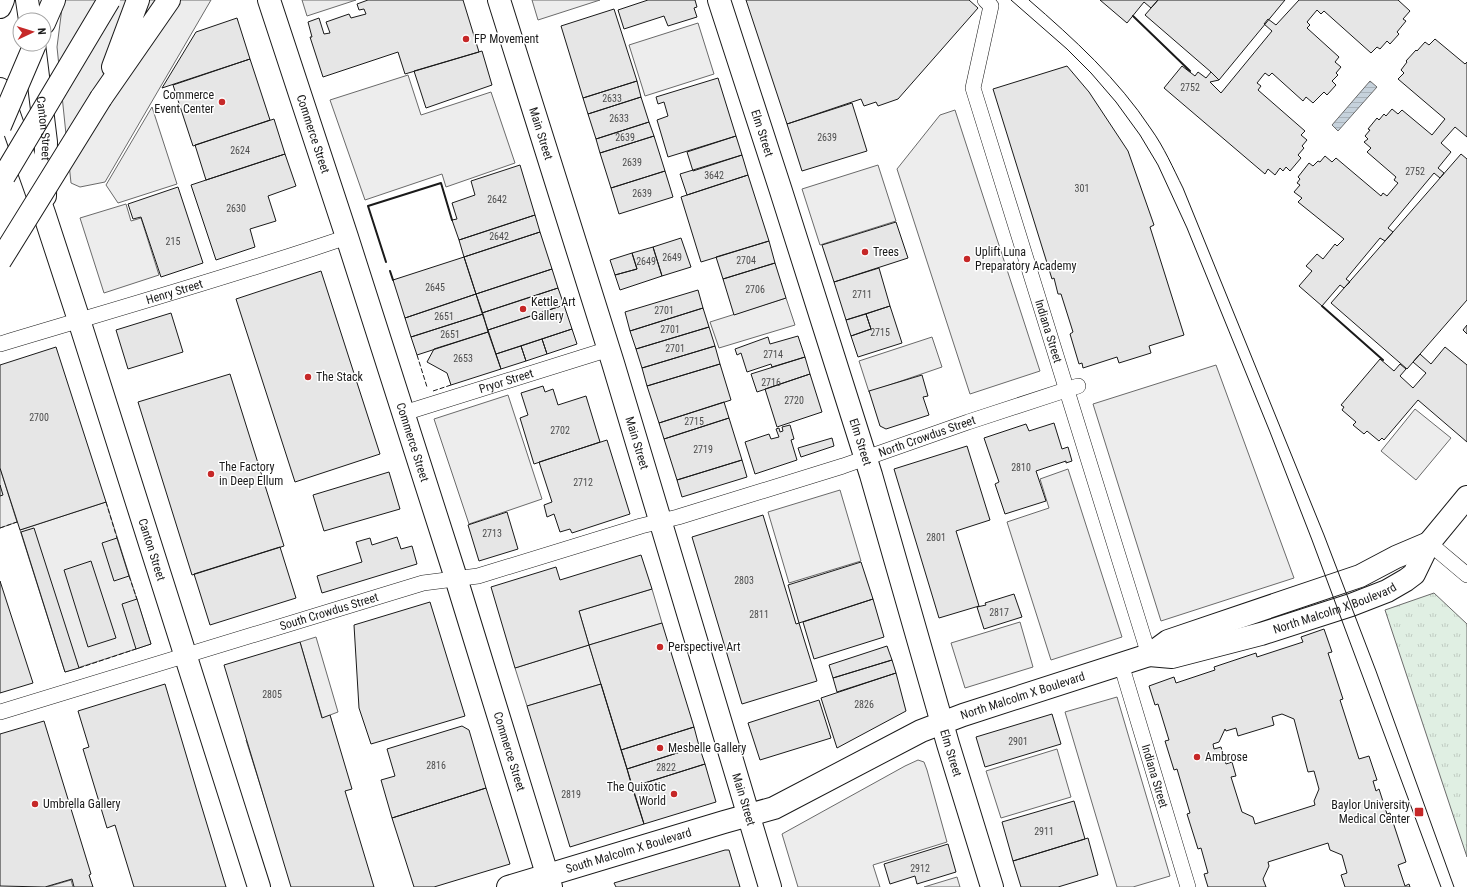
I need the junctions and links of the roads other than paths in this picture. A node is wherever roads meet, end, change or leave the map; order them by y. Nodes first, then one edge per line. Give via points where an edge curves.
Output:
1 (3, 0) edge
2 (27, 0) edge
3 (44, 0) edge
4 (54, 0) edge
5 (109, 0) edge
6 (138, 0) edge
7 (168, 0) edge
8 (269, 0) edge
9 (499, 0) edge
10 (718, 0) edge
11 (988, 3) edge
12 (0, 7) edge
13 (29, 12) edge
14 (41, 12) edge
15 (49, 12) edge
16 (34, 52) edge
17 (37, 52) edge
18 (0, 89) edge
19 (101, 98) junction
20 (0, 126) edge
21 (0, 180) edge
22 (44, 213) junction
23 (347, 237) junction
24 (0, 261) edge
25 (79, 320) junction
26 (0, 344) edge
27 (609, 349) junction
28 (1072, 388) junction
29 (404, 413) junction
30 (865, 457) junction
31 (1467, 497) edge
32 (662, 522) junction
33 (1429, 543) junction
34 (1467, 575) edge
35 (456, 578) junction
36 (1254, 612) junction
37 (1261, 634) junction
38 (186, 655) junction
39 (1149, 655) junction
40 (1121, 664) junction
41 (0, 712) edge
42 (942, 723) junction
43 (748, 815) junction
44 (550, 881) edge
45 (259, 887) edge
46 (508, 887) edge
47 (770, 887) edge
48 (992, 887) edge
49 (1188, 887) edge

1 - 12 main road
2 - 13 main road
3 - 14 main road
4 - 15 main road
5 - 21 main road, bridge
6 - 19 main road
7 - 19 main road
8 - 23 main road, Commerce Street
9 - 27 main road, Main Street
10 - 30 main road, Elm Street
11 - 28 street, Indiana Street via 972,88
16 - 20 main road, bridge
17 - 22 main road, Canton Street via 46,142
18 - 22 main road, Canton Street
19 - 24 main road, bridge
22 - 25 main road, Canton Street
23 - 25 street, Henry Street via 215,281
23 - 29 main road, Commerce Street
25 - 26 street, Henry Street
25 - 38 main road, Canton Street
27 - 29 street, Pryor Street
27 - 32 main road, Main Street
28 - 30 street, North Crowdus Street
28 - 39 street, Indiana Street
29 - 35 main road, Commerce Street
30 - 32 street, North Crowdus Street
30 - 42 main road, Elm Street
31 - 33 main road, North Malcolm X Boulevard
32 - 35 street, South Crowdus Street via 484,574
32 - 43 main road, Main Street
33 - 34 street
33 - 36 main road, North Malcolm X Boulevard via 1360,576
33 - 37 main road, North Malcolm X Boulevard via 1414,574 1387,591
35 - 38 street, South Crowdus Street via 423,583
35 - 44 main road, Commerce Street
36 - 37 main road
36 - 39 main road, North Malcolm X Boulevard via 1168,641
37 - 39 main road, North Malcolm X Boulevard via 1172,657
38 - 41 street, South Crowdus Street
38 - 45 main road, Canton Street
39 - 40 main road, North Malcolm X Boulevard
40 - 42 main road, North Malcolm X Boulevard
40 - 49 street, Indiana Street
42 - 43 main road, North Malcolm X Boulevard via 921,731 774,808
42 - 48 main road, Elm Street
43 - 44 main road, South Malcolm X Boulevard
43 - 47 main road, Main Street
44 - 46 main road, South Malcolm X Boulevard

